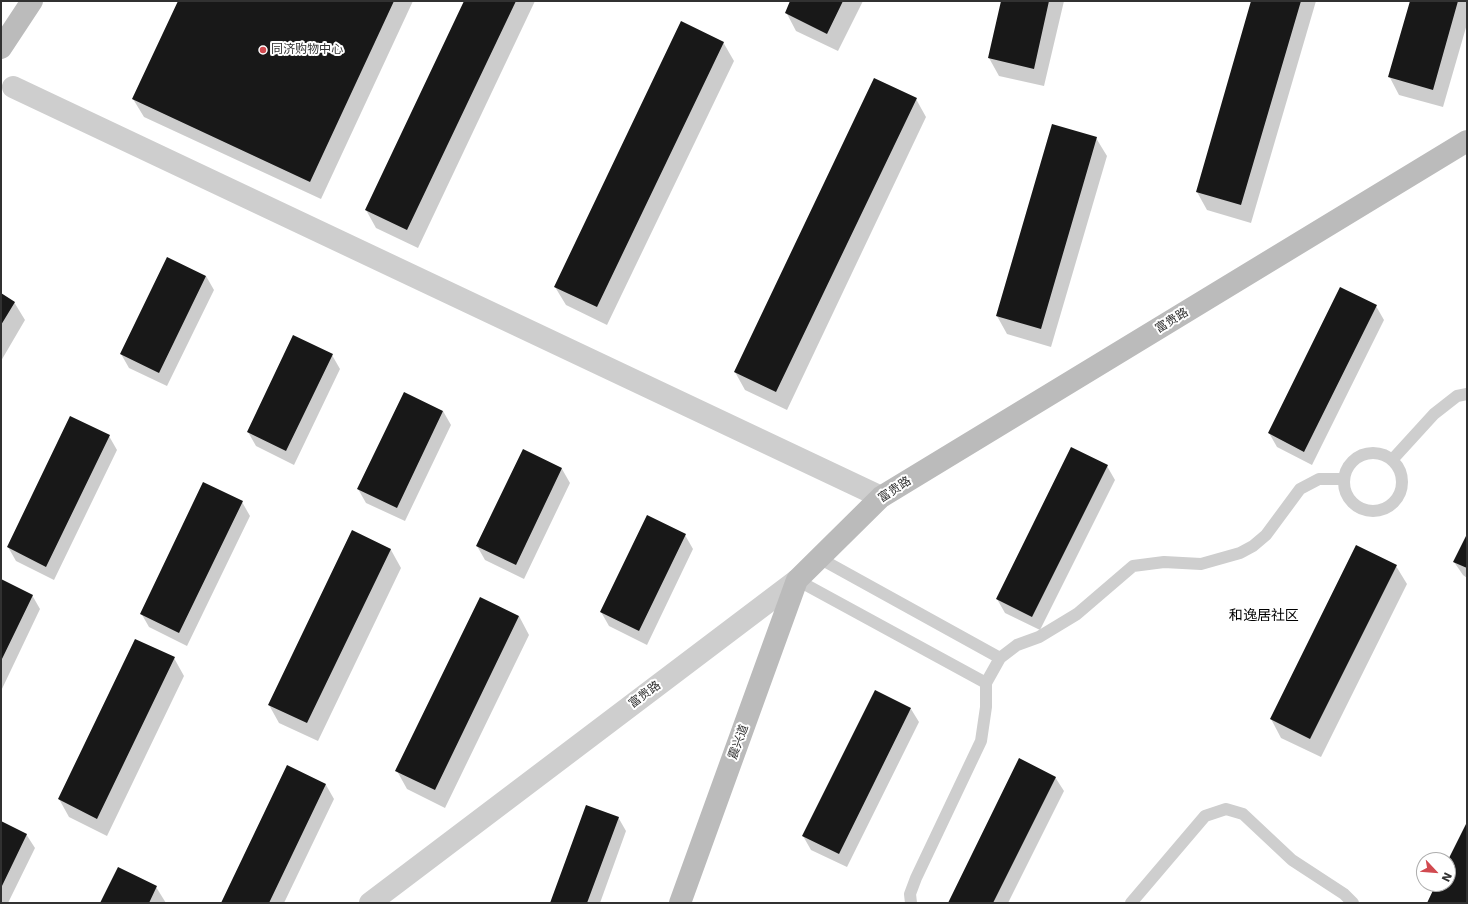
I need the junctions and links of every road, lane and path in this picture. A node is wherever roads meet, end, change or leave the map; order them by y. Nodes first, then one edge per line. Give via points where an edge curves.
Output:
1 (32, 1) edge
2 (1, 48) edge
3 (13, 87) dead end
4 (1467, 141) edge
5 (1467, 394) edge
6 (1392, 460) junction
7 (1344, 479) junction
8 (881, 497) junction
9 (819, 558) junction
10 (797, 580) junction
11 (1000, 658) junction
12 (986, 683) junction
13 (370, 903) edge
14 (680, 903) edge
15 (911, 903) edge
16 (1131, 903) edge
17 (1353, 903) edge

1 - 2 street
3 - 8 street
4 - 8 street, 富贵路
5 - 6 lane via 1457,396 1434,414
6 - 7 lane via 1374,452 1364,454 1349,465
6 - 7 lane via 1399,468 1402,488 1391,505 1382,510 1373,511 1356,506 1345,491
7 - 11 lane via 1319,479 1300,489 1266,535 1240,553 1201,564 1164,562 1133,566 1077,614 1039,636 1017,645
8 - 9 street, 富贵路
9 - 10 street, 富贵路
9 - 11 lane
10 - 12 lane
10 - 13 street, 富贵路
10 - 14 street, 震兴道
11 - 12 lane
12 - 15 lane via 986,707 981,741 916,878 910,894
16 - 17 lane via 1206,816 1226,809 1243,814 1292,860 1344,894

